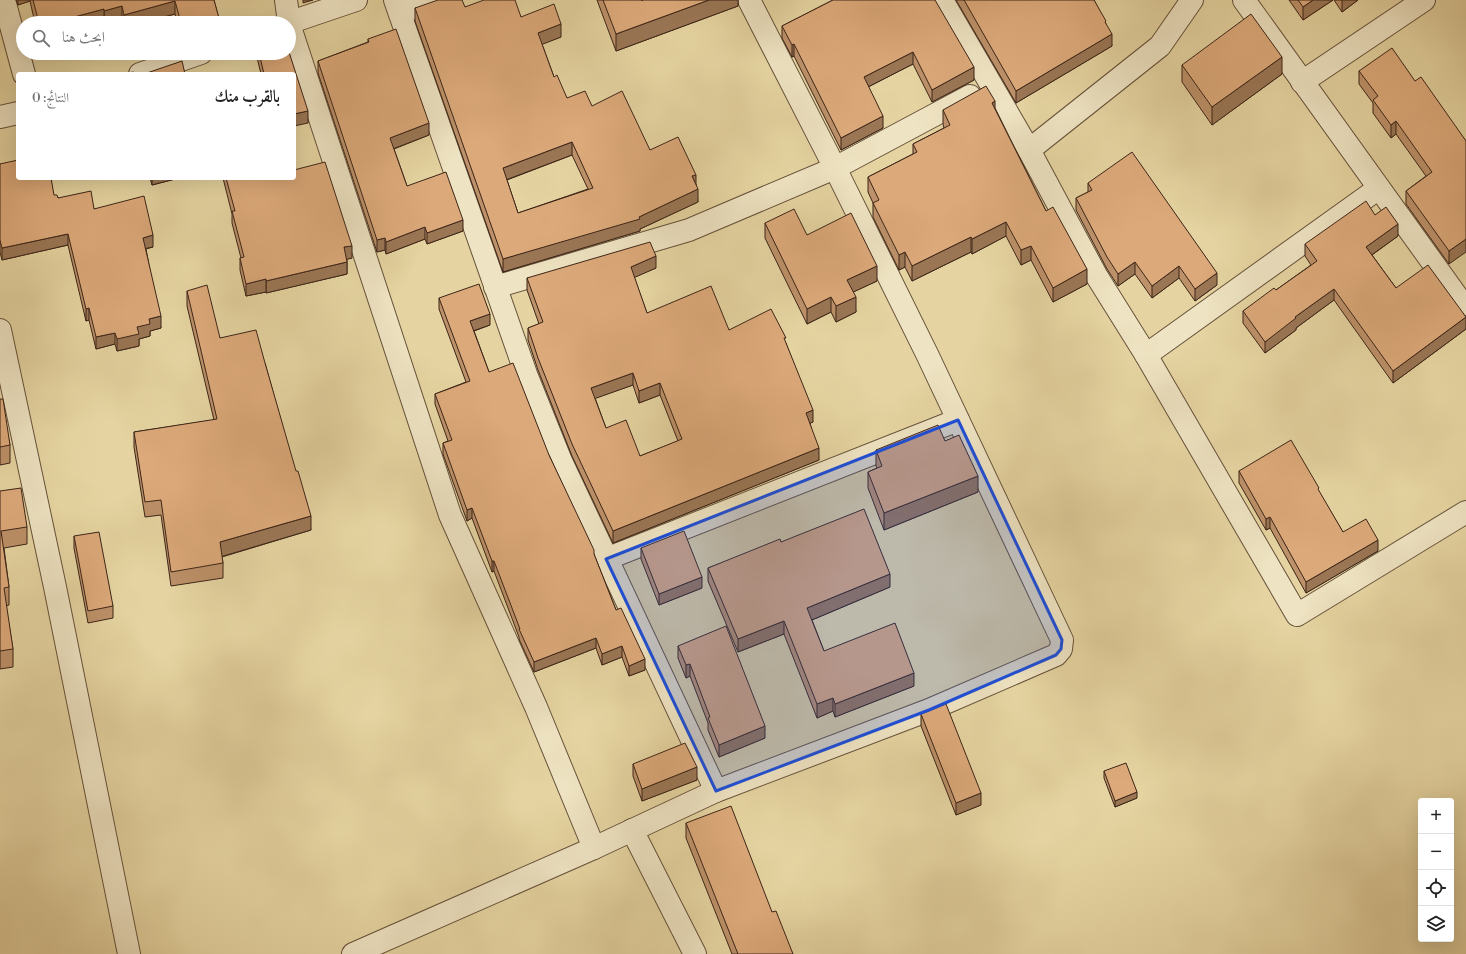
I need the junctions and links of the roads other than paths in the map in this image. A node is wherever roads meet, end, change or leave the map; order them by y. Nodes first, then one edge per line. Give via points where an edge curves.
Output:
1 (4, 0) edge
2 (286, 0) edge
3 (356, 0) edge
4 (436, 0) edge
5 (749, 0) edge
6 (942, 0) edge
7 (1192, 0) edge
8 (1244, 0) edge
9 (1424, 0) edge
10 (397, 7) edge
11 (288, 16) edge
12 (296, 21) edge
13 (16, 44) edge
14 (296, 45) edge
15 (20, 60) edge
16 (181, 60) edge
17 (23, 72) edge
18 (146, 72) edge
19 (1302, 82) junction
20 (990, 85) junction
21 (16, 113) edge
22 (0, 117) edge
23 (1029, 150) junction
24 (835, 168) junction
25 (1378, 188) junction
26 (495, 287) junction
27 (1466, 309) edge
28 (0, 330) edge
29 (1146, 354) junction
30 (958, 420) junction
31 (1466, 512) edge
32 (606, 558) junction
33 (716, 791) junction
34 (632, 830) junction
35 (594, 848) junction
36 (129, 954) edge
37 (353, 954) edge
38 (695, 954) edge

1 - 13 street
2 - 11 street
3 - 12 street
4 - 10 street
5 - 24 street
6 - 20 street
7 - 23 street via 1160,46
8 - 19 street
9 - 19 street
10 - 26 street
14 - 35 street via 450,515 536,707
15 - 17 street
16 - 18 street
19 - 25 street
20 - 23 street
20 - 24 street
21 - 22 street
23 - 29 street via 1096,275
24 - 26 street via 689,230
24 - 30 street
25 - 27 street
25 - 29 street
26 - 32 street via 561,461
28 - 36 street
29 - 31 street via 1297,615
30 - 32 street
30 - 33 street via 1062,640 1061,649 1056,655 928,710
32 - 33 street
33 - 34 street
34 - 35 street
34 - 38 street
35 - 37 street

